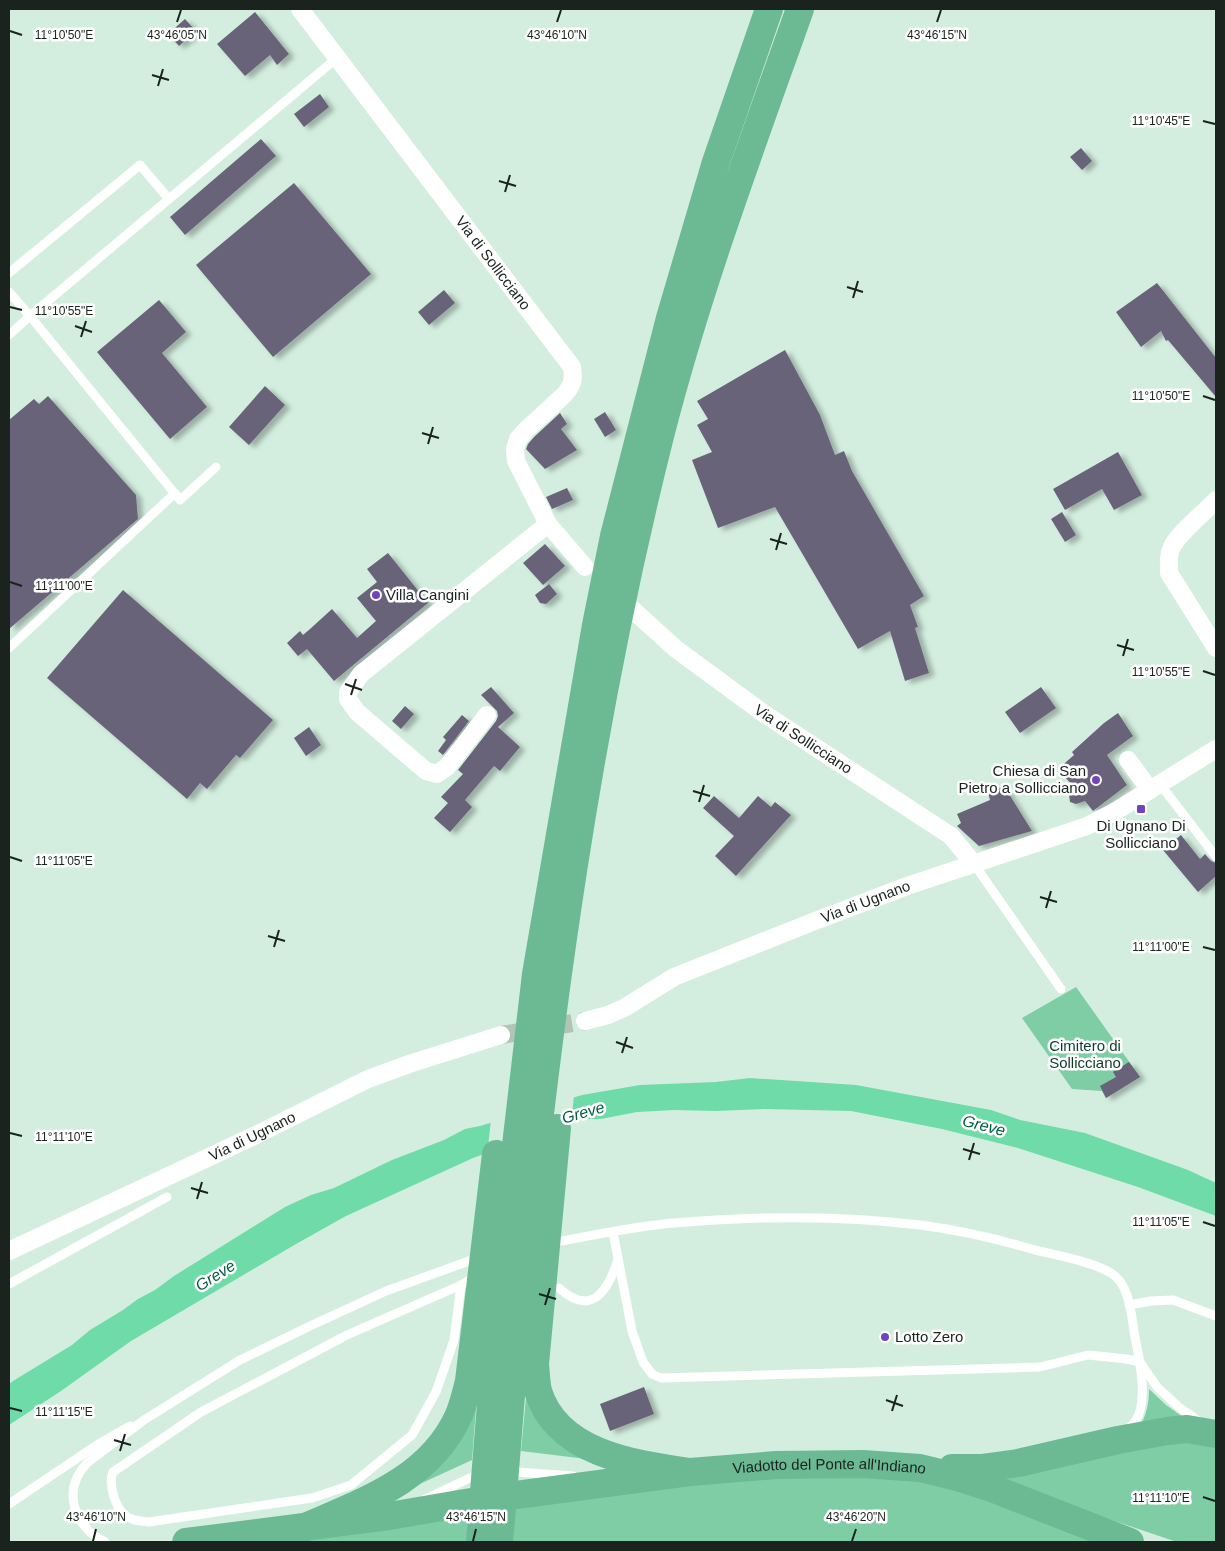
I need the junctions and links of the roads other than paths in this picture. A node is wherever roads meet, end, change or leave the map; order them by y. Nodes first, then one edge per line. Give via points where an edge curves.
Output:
1 (300, 9) edge
2 (769, 9) edge
3 (800, 9) edge
4 (338, 57) junction
5 (169, 199) junction
6 (9, 273) edge
7 (9, 292) edge
8 (30, 316) junction
9 (680, 321) junction
10 (9, 335) edge
11 (216, 467) dead end
12 (175, 493) junction
13 (1216, 500) edge
14 (548, 524) junction
15 (585, 567) dead end
16 (614, 621) junction
17 (9, 648) edge
18 (1216, 648) edge
19 (487, 715) dead end
20 (1216, 749) edge
21 (1128, 760) dead end
22 (1155, 787) junction
23 (1216, 857) edge
24 (974, 864) junction
25 (1061, 989) dead end
26 (585, 1021) tunnel mouth
27 (501, 1035) tunnel mouth
28 (167, 1197) dead end
29 (613, 1232) junction
30 (562, 1241) dead end
31 (9, 1251) edge
32 (618, 1260) junction
33 (469, 1261) dead end
34 (471, 1279) dead end
35 (9, 1284) edge
36 (461, 1285) junction
37 (559, 1288) dead end
38 (1129, 1305) junction
39 (1216, 1316) edge
40 (1140, 1362) junction
41 (144, 1420) junction
42 (1216, 1434) edge
43 (1118, 1440) junction
44 (920, 1468) junction
45 (690, 1472) junction
46 (517, 1484) dead end
47 (472, 1490) dead end
48 (9, 1504) edge
49 (303, 1528) junction
50 (105, 1542) edge
51 (186, 1542) edge
52 (480, 1542) edge
53 (499, 1542) edge
54 (1130, 1542) edge

1 - 4 street, Via di Sollicciano
2 - 9 highway via 716,162
3 - 9 highway
4 - 5 lane
4 - 14 street, Via di Sollicciano via 572,367 574,378 570,387 518,439 515,449 516,461
5 - 6 lane via 140,165
5 - 8 lane
7 - 8 lane
8 - 10 lane
8 - 12 lane
9 - 16 highway via 661,434
11 - 12 lane via 180,500
12 - 17 lane
13 - 18 street via 1171,548 1169,572
14 - 15 street, Via di Sollicciano
14 - 19 street via 361,674 348,692 348,699 357,712 426,771 437,774 447,767
16 - 24 street, Via di Sollicciano via 676,649 763,713 950,836
16 - 45 highway via 587,873 566,1026 535,1364 538,1391 552,1418 563,1430 608,1456 645,1466
16 - 49 highway via 528,920 501,1108 469,1381 459,1415 438,1447 415,1472 371,1498
16 - 52 highway via 536,974 498,1316
16 - 53 highway via 558,973 519,1310
20 - 22 street, Via di Ugnano
21 - 22 street
22 - 23 lane
22 - 24 street, Via di Ugnano via 1087,826
24 - 25 lane
24 - 26 street, Via di Ugnano via 907,886 710,962 670,979 624,1008
27 - 31 street, Via di Ugnano via 368,1079
28 - 35 lane
29 - 30 lane
29 - 32 lane
29 - 38 lane via 673,1223 769,1218 921,1225 1005,1241 1091,1265 1111,1273 1123,1286
32 - 37 lane via 606,1288 594,1299 578,1300
32 - 40 lane via 632,1332 643,1362 652,1374 661,1378 1040,1367 1088,1355
33 - 41 lane via 386,1291 240,1360
34 - 36 lane
36 - 36 lane via 347,1335 196,1414 112,1472 111,1488 124,1516 149,1522 312,1498 352,1485 412,1435 436,1392 454,1340
38 - 39 lane via 1173,1300
38 - 40 lane
40 - 42 lane via 1157,1387
40 - 43 lane via 1140,1410 1136,1420
41 - 48 lane via 115,1433
41 - 50 lane via 87,1463 74,1486 79,1520 88,1531
42 - 43 highway via 1187,1429 1167,1430
43 - 44 highway via 1018,1463 981,1468
44 - 45 highway, Viadotto del Ponte all'Indiano via 863,1464 776,1465
44 - 54 highway, Viadotto del Ponte all'Indiano via 994,1489
45 - 46 highway, Viadotto del Ponte all'Indiano via 628,1480
47 - 49 highway via 389,1516
49 - 51 highway

